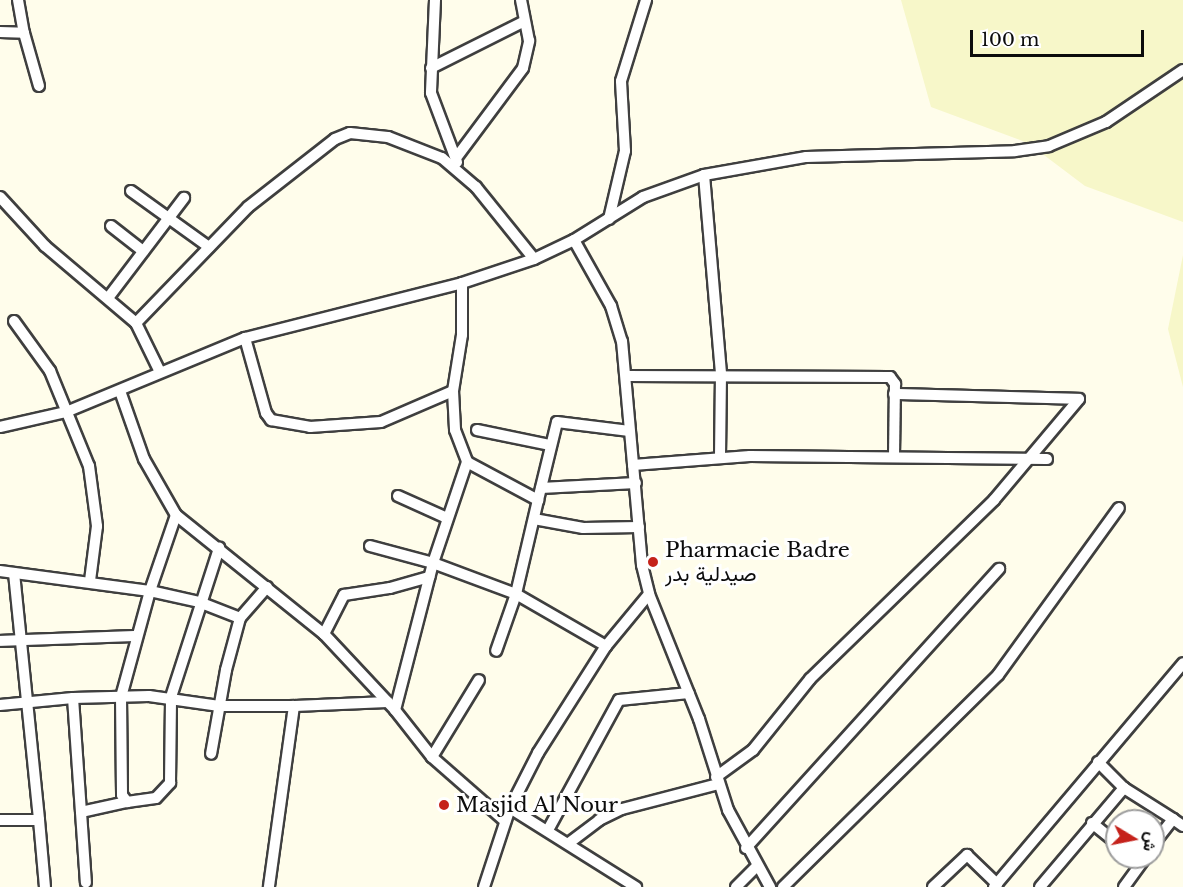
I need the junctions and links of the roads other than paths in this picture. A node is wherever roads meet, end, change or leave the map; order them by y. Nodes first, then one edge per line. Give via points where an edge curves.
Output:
1 (18, 0) edge
2 (435, 0) edge
3 (521, 0) edge
4 (646, 0) edge
5 (523, 22) junction
6 (0, 32) edge
7 (24, 33) junction
8 (431, 68) junction
9 (1183, 70) edge
10 (39, 86) dead end
11 (456, 158) junction
12 (459, 171) junction
13 (704, 175) junction
14 (131, 191) dead end
15 (0, 197) edge
16 (184, 198) dead end
17 (169, 218) junction
18 (609, 219) junction
19 (111, 226) dead end
20 (574, 240) junction
21 (208, 247) junction
22 (143, 251) junction
23 (534, 259) junction
24 (462, 283) junction
25 (108, 298) junction
26 (14, 321) dead end
27 (136, 323) junction
28 (245, 338) junction
29 (160, 372) junction
30 (721, 374) junction
31 (626, 376) junction
32 (120, 391) junction
33 (453, 391) junction
34 (894, 394) junction
35 (66, 412) junction
36 (0, 427) edge
37 (477, 430) dead end
38 (629, 431) junction
39 (550, 445) junction
40 (894, 455) junction
41 (720, 457) junction
42 (1030, 459) junction
43 (1047, 459) dead end
44 (467, 462) junction
45 (633, 465) junction
46 (636, 483) junction
47 (541, 488) junction
48 (398, 496) dead end
49 (538, 500) junction
50 (1119, 508) dead end
51 (176, 514) junction
52 (447, 518) junction
53 (534, 519) junction
54 (639, 527) junction
55 (370, 546) dead end
56 (219, 548) junction
57 (433, 563) junction
58 (999, 569) dead end
59 (0, 572) edge
60 (14, 573) junction
61 (429, 577) junction
62 (90, 581) junction
63 (267, 587) junction
64 (150, 591) junction
65 (516, 594) junction
66 (649, 594) junction
67 (199, 602) junction
68 (240, 618) junction
69 (324, 634) junction
70 (136, 636) junction
71 (21, 639) junction
72 (0, 641) edge
73 (606, 646) junction
74 (496, 651) dead end
75 (1183, 663) edge
76 (479, 680) dead end
77 (689, 693) junction
78 (121, 697) junction
79 (171, 697) junction
80 (73, 698) junction
81 (26, 702) junction
82 (0, 705) edge
83 (219, 706) junction
84 (294, 706) junction
85 (391, 706) junction
86 (211, 754) dead end
87 (432, 757) junction
88 (1098, 762) junction
89 (717, 781) junction
90 (1124, 788) junction
91 (127, 802) junction
92 (510, 808) junction
93 (81, 812) junction
94 (1173, 819) junction
95 (0, 820) edge
96 (39, 820) junction
97 (505, 821) junction
98 (1092, 823) junction
99 (1183, 826) edge
100 (1165, 829) edge
101 (548, 830) junction
102 (1105, 833) edge
103 (569, 843) junction
104 (746, 848) junction
105 (757, 866) junction
106 (1134, 869) edge
107 (86, 883) dead end
108 (996, 885) edge
109 (45, 887) edge
110 (269, 887) edge
111 (484, 887) edge
112 (636, 887) edge
113 (736, 887) edge
114 (770, 887) edge
115 (783, 887) edge
116 (933, 887) edge
117 (1040, 887) edge
118 (1124, 887) edge

1 - 7 street
2 - 8 street
3 - 5 street
4 - 18 street via 621,81 625,151
5 - 8 street
5 - 11 street via 529,41 524,68
6 - 7 street
7 - 10 street
8 - 11 street via 433,106
9 - 13 street via 1106,122 1049,146 1015,151 806,157
11 - 12 street
12 - 21 street via 419,147 359,131 350,133 335,139 248,207
12 - 23 street
13 - 18 street via 659,189
13 - 30 street
14 - 17 street
15 - 25 street via 45,246
16 - 17 street
17 - 21 street
17 - 22 street
18 - 20 street
19 - 22 street
20 - 23 street
20 - 31 street via 611,306 622,341
21 - 27 street
22 - 25 street
23 - 24 street
24 - 28 street
24 - 33 street via 462,335
25 - 27 street
26 - 35 street via 37,348
27 - 29 street
28 - 29 street
28 - 33 street via 266,413 279,423 365,425 395,417
29 - 32 street
30 - 31 street
30 - 34 street via 887,376 894,381
30 - 41 street
31 - 38 street
32 - 35 street
32 - 51 street via 144,459
33 - 44 street via 455,430
34 - 40 street
34 - 42 street via 1079,399
35 - 36 street
35 - 62 street via 88,466 95,498
37 - 39 street
38 - 39 street via 560,422
38 - 45 street
39 - 47 street
40 - 41 street
40 - 42 street
41 - 45 street
42 - 43 street
42 - 89 street via 994,500 810,679 753,750
44 - 49 street via 481,473
44 - 52 street
45 - 46 street
46 - 47 street
46 - 54 street
47 - 49 street
48 - 52 street
49 - 53 street
50 - 115 street via 998,675
51 - 56 street
51 - 64 street
52 - 57 street
53 - 54 street via 583,528
53 - 65 street
54 - 66 street
55 - 57 street
56 - 63 street
56 - 67 street
57 - 61 street
57 - 65 street
58 - 104 street
59 - 60 street
60 - 62 street
60 - 71 street
61 - 69 street via 390,588 344,594
61 - 85 street
62 - 64 street
63 - 68 street
63 - 69 street
64 - 67 street
64 - 70 street
65 - 73 street
65 - 74 street
66 - 73 street
66 - 77 street
67 - 68 street
67 - 79 street
68 - 83 street
69 - 85 street
70 - 71 street
70 - 78 street
71 - 72 street
71 - 81 street
73 - 92 street via 564,709
75 - 88 street
76 - 87 street
77 - 89 street
77 - 101 street via 619,700
78 - 79 street
78 - 80 street
78 - 91 street via 122,795
79 - 83 street
79 - 91 street via 170,783 156,798
80 - 81 street
80 - 93 street
81 - 82 street
81 - 96 street
83 - 84 street
83 - 86 street
84 - 85 street
84 - 110 street
85 - 87 street
87 - 97 street
88 - 90 street
88 - 108 street
89 - 103 street via 622,808
89 - 104 street
90 - 94 street
90 - 98 street
91 - 93 street
92 - 97 street
92 - 101 street
93 - 107 street
94 - 99 street
94 - 100 street
95 - 96 street
96 - 109 street
97 - 111 street
98 - 102 street
98 - 117 street
101 - 103 street
103 - 112 street
104 - 105 street
105 - 113 street
105 - 114 street
106 - 118 street
108 - 116 street via 967,855

